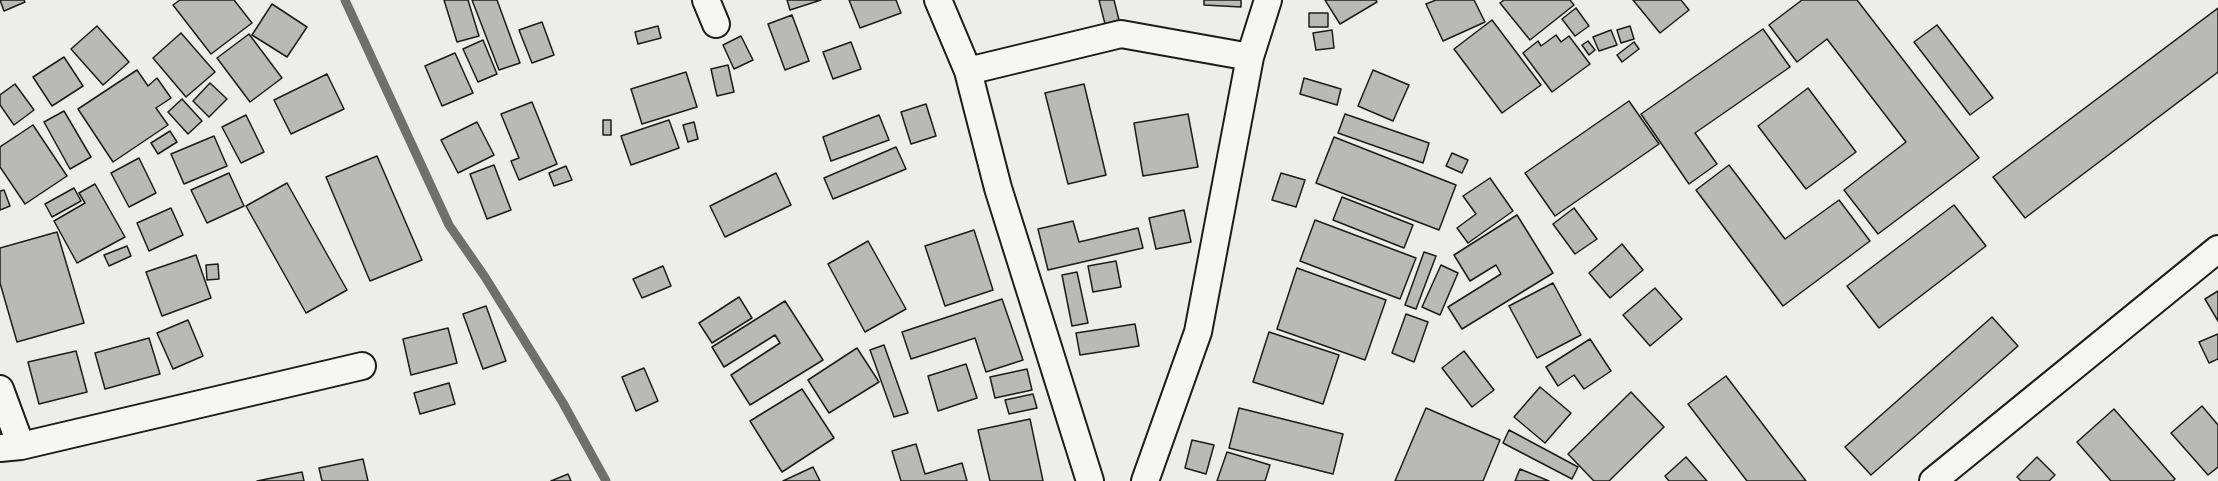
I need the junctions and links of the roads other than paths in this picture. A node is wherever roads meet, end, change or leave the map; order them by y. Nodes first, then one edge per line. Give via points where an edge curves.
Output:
1 (706, 0) edge
2 (938, 0) edge
3 (1268, 0) edge
4 (716, 24) dead end
5 (1250, 57) junction
6 (968, 71) junction
7 (2218, 249) edge
8 (362, 366) dead end
9 (0, 389) edge
10 (10, 447) edge
11 (1090, 481) edge
12 (1145, 481) edge
13 (1933, 481) edge

1 - 4 street
2 - 6 street
3 - 5 street
5 - 6 street via 1121,34
5 - 12 street via 1198,332
6 - 11 street via 998,189
7 - 13 street
8 - 10 street
9 - 10 street

